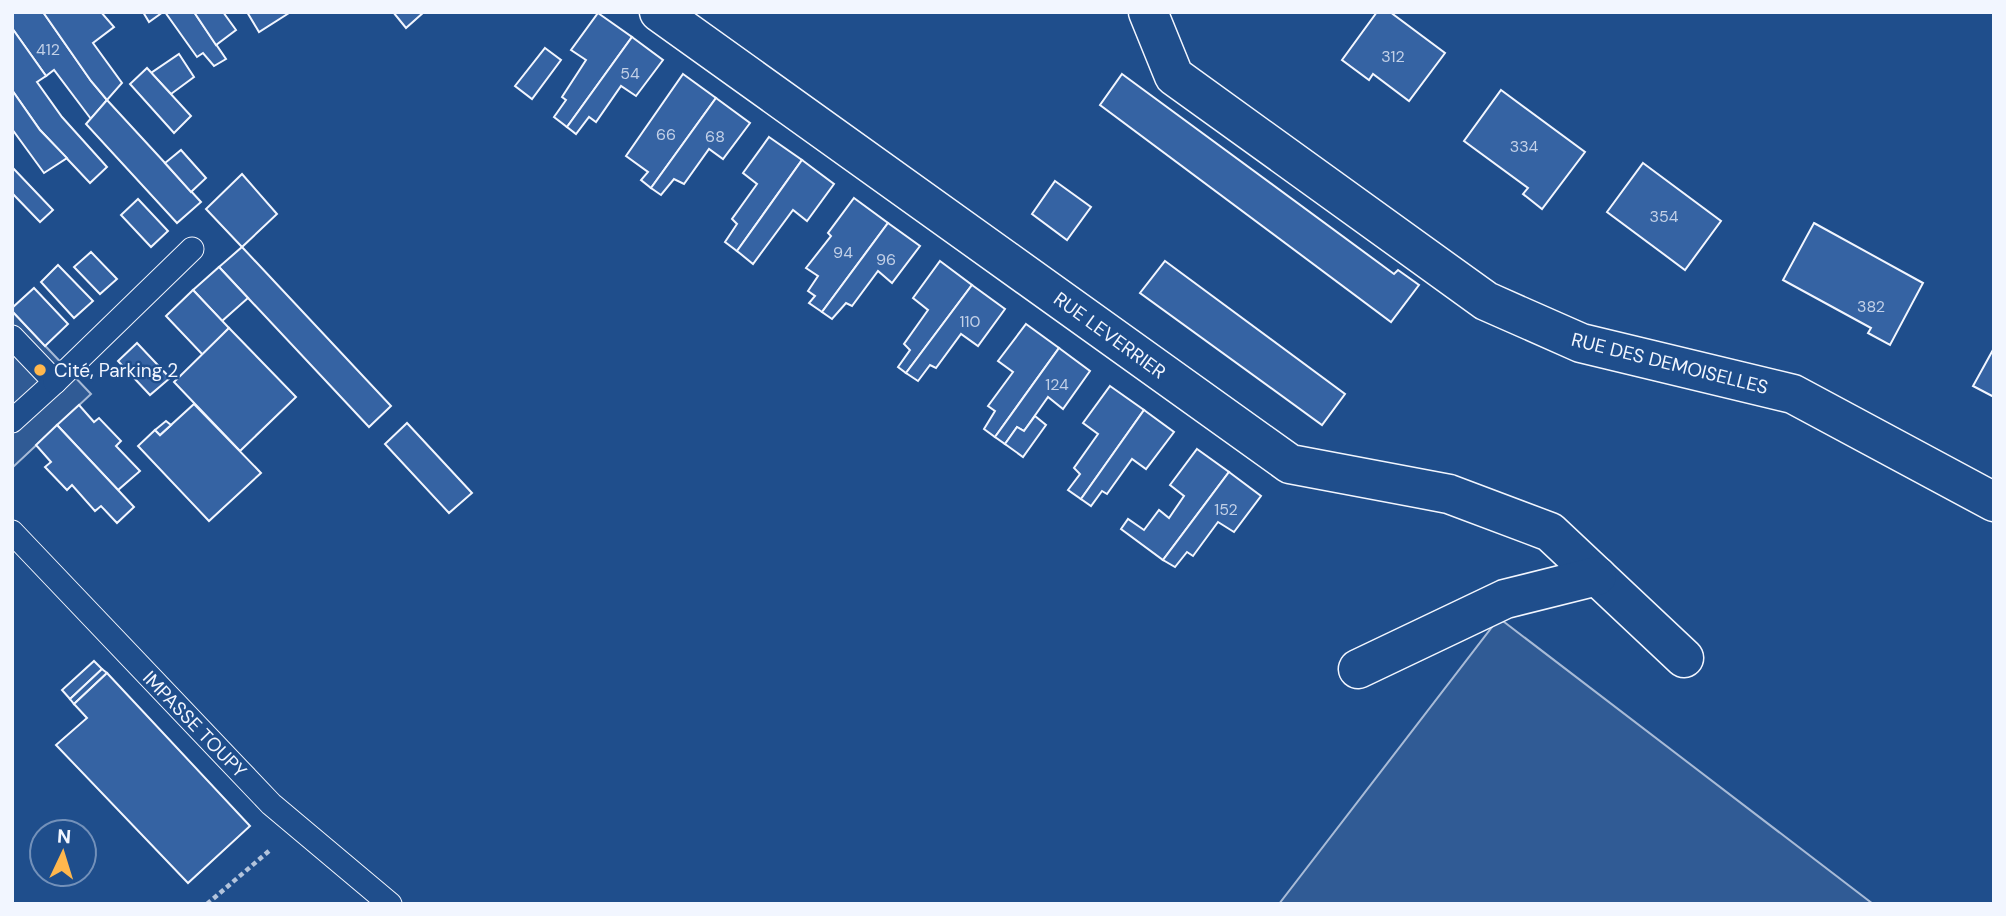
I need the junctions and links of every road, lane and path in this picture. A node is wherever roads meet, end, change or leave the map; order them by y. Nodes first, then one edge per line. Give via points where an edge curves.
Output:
1 (659, 12) edge
2 (1148, 12) edge
3 (192, 248) dead end
4 (12, 337) edge
5 (55, 382) junction
6 (12, 421) edge
7 (1994, 502) edge
8 (12, 532) edge
9 (1597, 576) junction
10 (1684, 658) dead end
11 (1359, 669) dead end
12 (271, 804) junction
13 (207, 904) edge
14 (390, 904) edge

1 - 9 street, RUE LEVERRIER via 1290,464 1449,494 1549,532
2 - 7 street, RUE DES DEMOISELLES via 1174,76 1486,301 1581,343 1793,394
3 - 5 lane
4 - 5 lane
5 - 6 lane
8 - 12 lane, IMPASSE TOUPY
9 - 10 street, RUE LEVERRIER
9 - 11 street via 1505,599
12 - 13 path via 281,841
12 - 14 lane, IMPASSE TOUPY

